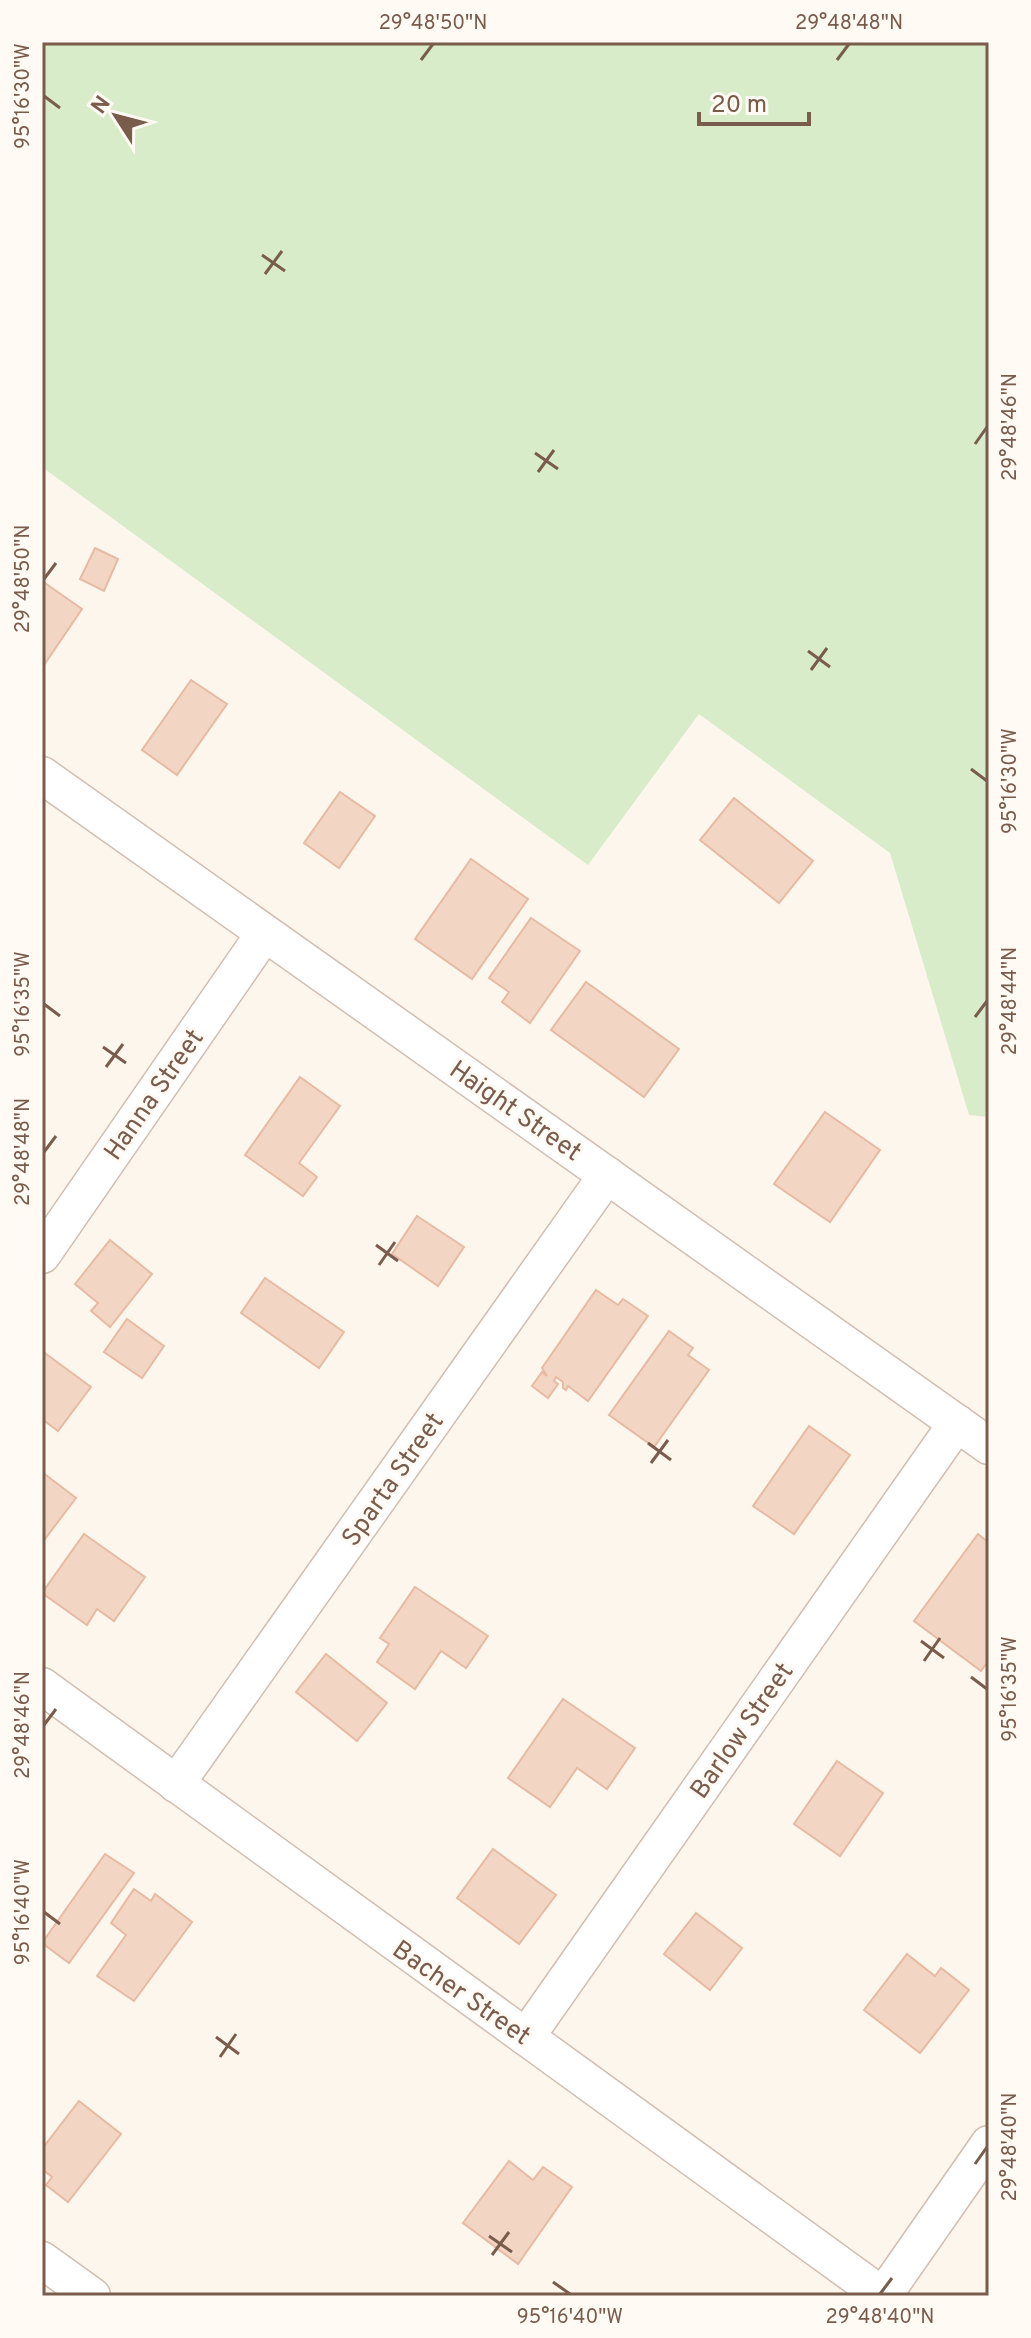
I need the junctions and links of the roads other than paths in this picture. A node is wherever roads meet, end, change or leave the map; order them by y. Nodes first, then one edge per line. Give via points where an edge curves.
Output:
1 (42, 775) edge
2 (264, 934) junction
3 (607, 1175) junction
4 (42, 1255) edge
5 (957, 1423) junction
6 (989, 1446) edge
7 (42, 1686) edge
8 (176, 1784) junction
9 (526, 2037) junction
10 (989, 2144) edge
11 (42, 2260) edge
12 (92, 2296) edge
13 (883, 2296) edge

1 - 2 street, Haight Street
2 - 3 street, Haight Street
2 - 4 street, Hanna Street
3 - 5 street, Haight Street
3 - 8 street, Sparta Street
5 - 6 street, Haight Street
5 - 9 street, Barlow Street
7 - 8 street, Bacher Street
8 - 9 street, Bacher Street
9 - 13 street, Bacher Street
10 - 13 street
11 - 12 street

